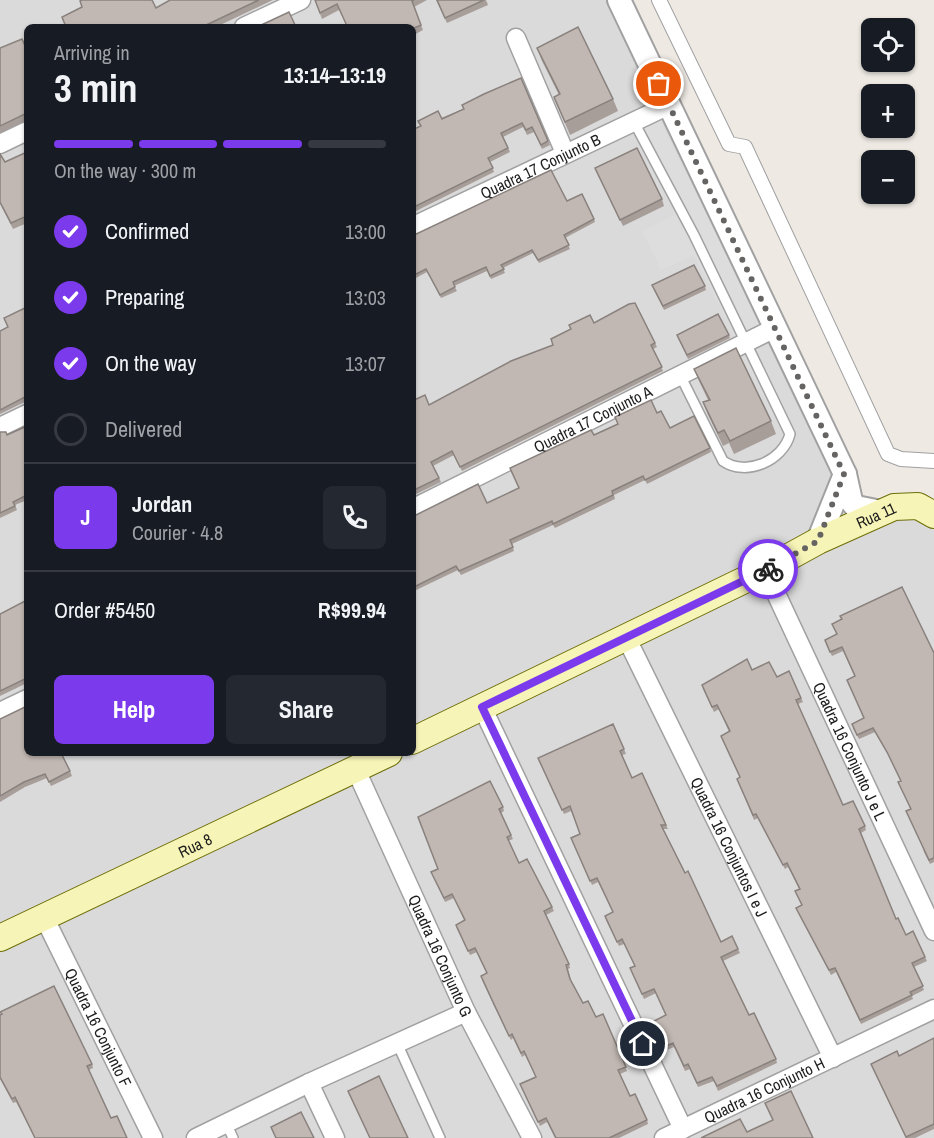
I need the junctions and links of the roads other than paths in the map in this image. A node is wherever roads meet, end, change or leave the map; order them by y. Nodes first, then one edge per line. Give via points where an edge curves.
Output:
1 (301, 0) edge
2 (619, 0) edge
3 (659, 0) edge
4 (250, 24) edge
5 (516, 38) dead end
6 (669, 105) junction
7 (634, 122) junction
8 (24, 132) edge
9 (0, 144) edge
10 (566, 153) junction
11 (416, 225) edge
12 (775, 328) junction
13 (745, 342) junction
14 (681, 377) junction
15 (24, 415) edge
16 (0, 427) edge
17 (934, 461) edge
18 (844, 474) junction
19 (416, 507) edge
20 (881, 513) junction
21 (934, 515) edge
22 (818, 541) junction
23 (765, 570) junction
24 (626, 637) junction
25 (24, 700) edge
26 (482, 707) junction
27 (0, 712) edge
28 (416, 739) edge
29 (383, 756) edge
30 (356, 770) junction
31 (44, 917) junction
32 (934, 931) edge
33 (0, 938) edge
34 (934, 1009) edge
35 (466, 1012) junction
36 (397, 1043) junction
37 (833, 1058) junction
38 (309, 1083) junction
39 (683, 1129) junction
40 (229, 1131) edge
41 (153, 1138) edge
42 (196, 1138) edge
43 (335, 1138) edge
44 (440, 1138) edge
45 (532, 1138) edge
46 (664, 1138) edge

1 - 4 street
2 - 6 street
3 - 17 street via 729,144 744,147 888,454
5 - 10 street
6 - 7 street, Quadra 17 Conjunto B
6 - 12 street
7 - 10 street, Quadra 17 Conjunto B
7 - 13 lane
8 - 9 street
10 - 11 street, Quadra 17 Conjunto B
12 - 13 street, Quadra 17 Conjunto A
12 - 18 street
13 - 14 street, Quadra 17 Conjunto A
13 - 14 lane via 790,434 782,451 763,463 744,469 723,461
14 - 19 street, Quadra 17 Conjunto A
15 - 16 street
18 - 20 street via 856,507
18 - 22 street
20 - 21 main road, Rua 11 via 906,505 918,506
20 - 22 main road, Rua 11
22 - 23 main road
23 - 24 main road
23 - 32 street, Quadra 16 Conjunto J e L
24 - 26 main road
24 - 37 street, Quadra 16 Conjuntos I e J
25 - 27 street
26 - 28 main road
26 - 39 street
29 - 30 main road, Rua 8
30 - 31 main road, Rua 8
30 - 35 street, Quadra 16 Conjunto G
31 - 33 main road, Rua 8
31 - 41 street, Quadra 16 Conjunto F
34 - 37 street, Quadra 16 Conjunto H
35 - 36 street
35 - 45 street, Quadra 16 Conjunto G
36 - 38 street
36 - 44 lane
37 - 39 street, Quadra 16 Conjunto H
38 - 40 street
38 - 43 street
39 - 46 street, Quadra 16 Conjunto H
40 - 42 street

